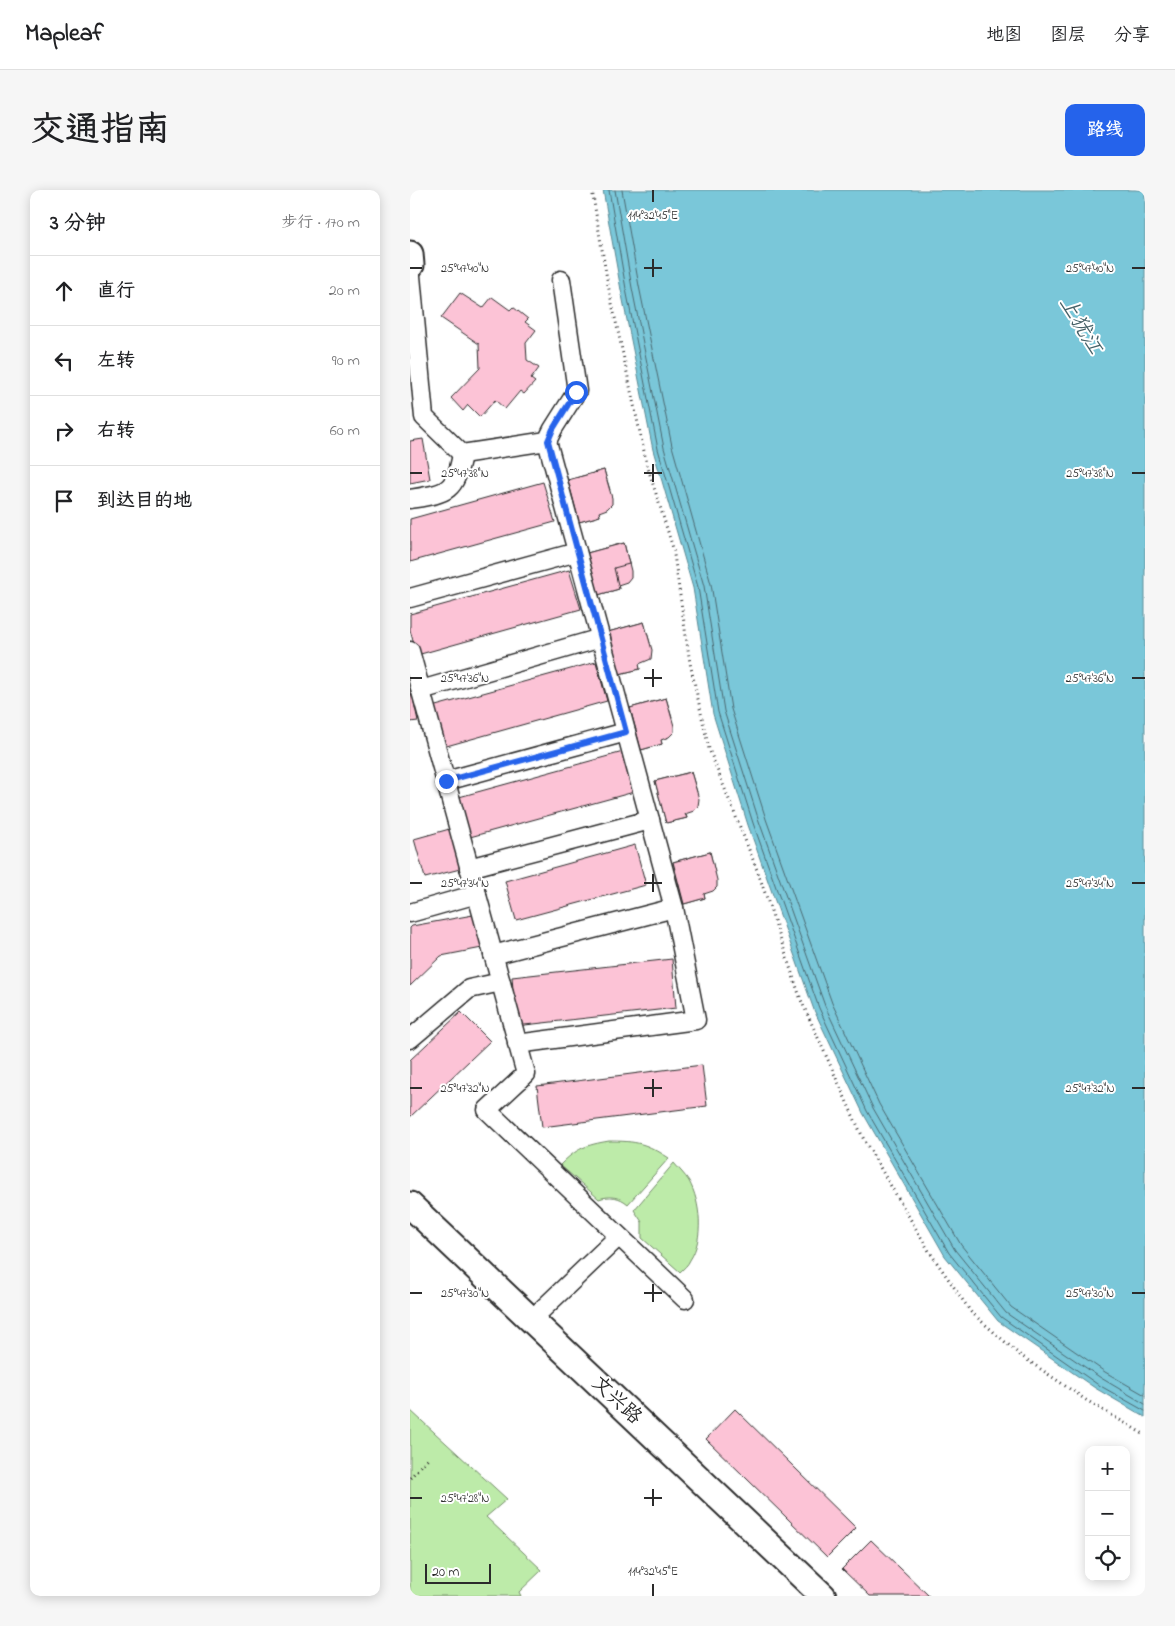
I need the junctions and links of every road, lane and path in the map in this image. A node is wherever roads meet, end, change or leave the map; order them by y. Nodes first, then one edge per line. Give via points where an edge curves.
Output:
1 (592, 190) edge
2 (410, 262) edge
3 (560, 280) dead end
4 (414, 348) edge
5 (548, 441) junction
6 (462, 454) junction
7 (410, 499) edge
8 (577, 552) junction
9 (410, 598) edge
10 (601, 638) junction
11 (410, 651) edge
12 (421, 690) junction
13 (626, 732) junction
14 (446, 781) junction
15 (650, 820) junction
16 (469, 868) junction
17 (477, 894) junction
18 (674, 908) junction
19 (410, 914) edge
20 (493, 955) junction
21 (501, 982) junction
22 (410, 1040) edge
23 (518, 1044) junction
24 (410, 1205) edge
25 (618, 1237) junction
26 (685, 1299) dead end
27 (532, 1320) junction
28 (1145, 1435) edge
29 (428, 1458) dead end
30 (410, 1478) edge
31 (823, 1596) edge

1 - 28 path via 608,285 645,457 673,548 690,663 709,748 759,875 801,1000 864,1140 928,1251 971,1312 1020,1355
2 - 4 street
3 - 5 street via 576,392
4 - 6 street via 424,416
5 - 6 street
5 - 8 street
6 - 7 street via 453,484 445,491
8 - 9 street
8 - 10 street
10 - 12 street
10 - 13 street
11 - 12 street
12 - 14 street
13 - 14 street
13 - 15 street
14 - 16 street
15 - 16 street
15 - 18 street
16 - 17 street
17 - 19 street
17 - 20 street
18 - 20 street
18 - 23 street via 696,1020
20 - 21 street
21 - 22 street via 469,989
21 - 23 street
23 - 25 street via 526,1074 487,1110
24 - 27 street, 文兴路
25 - 26 street
25 - 27 street
27 - 31 street, 文兴路
29 - 30 path

